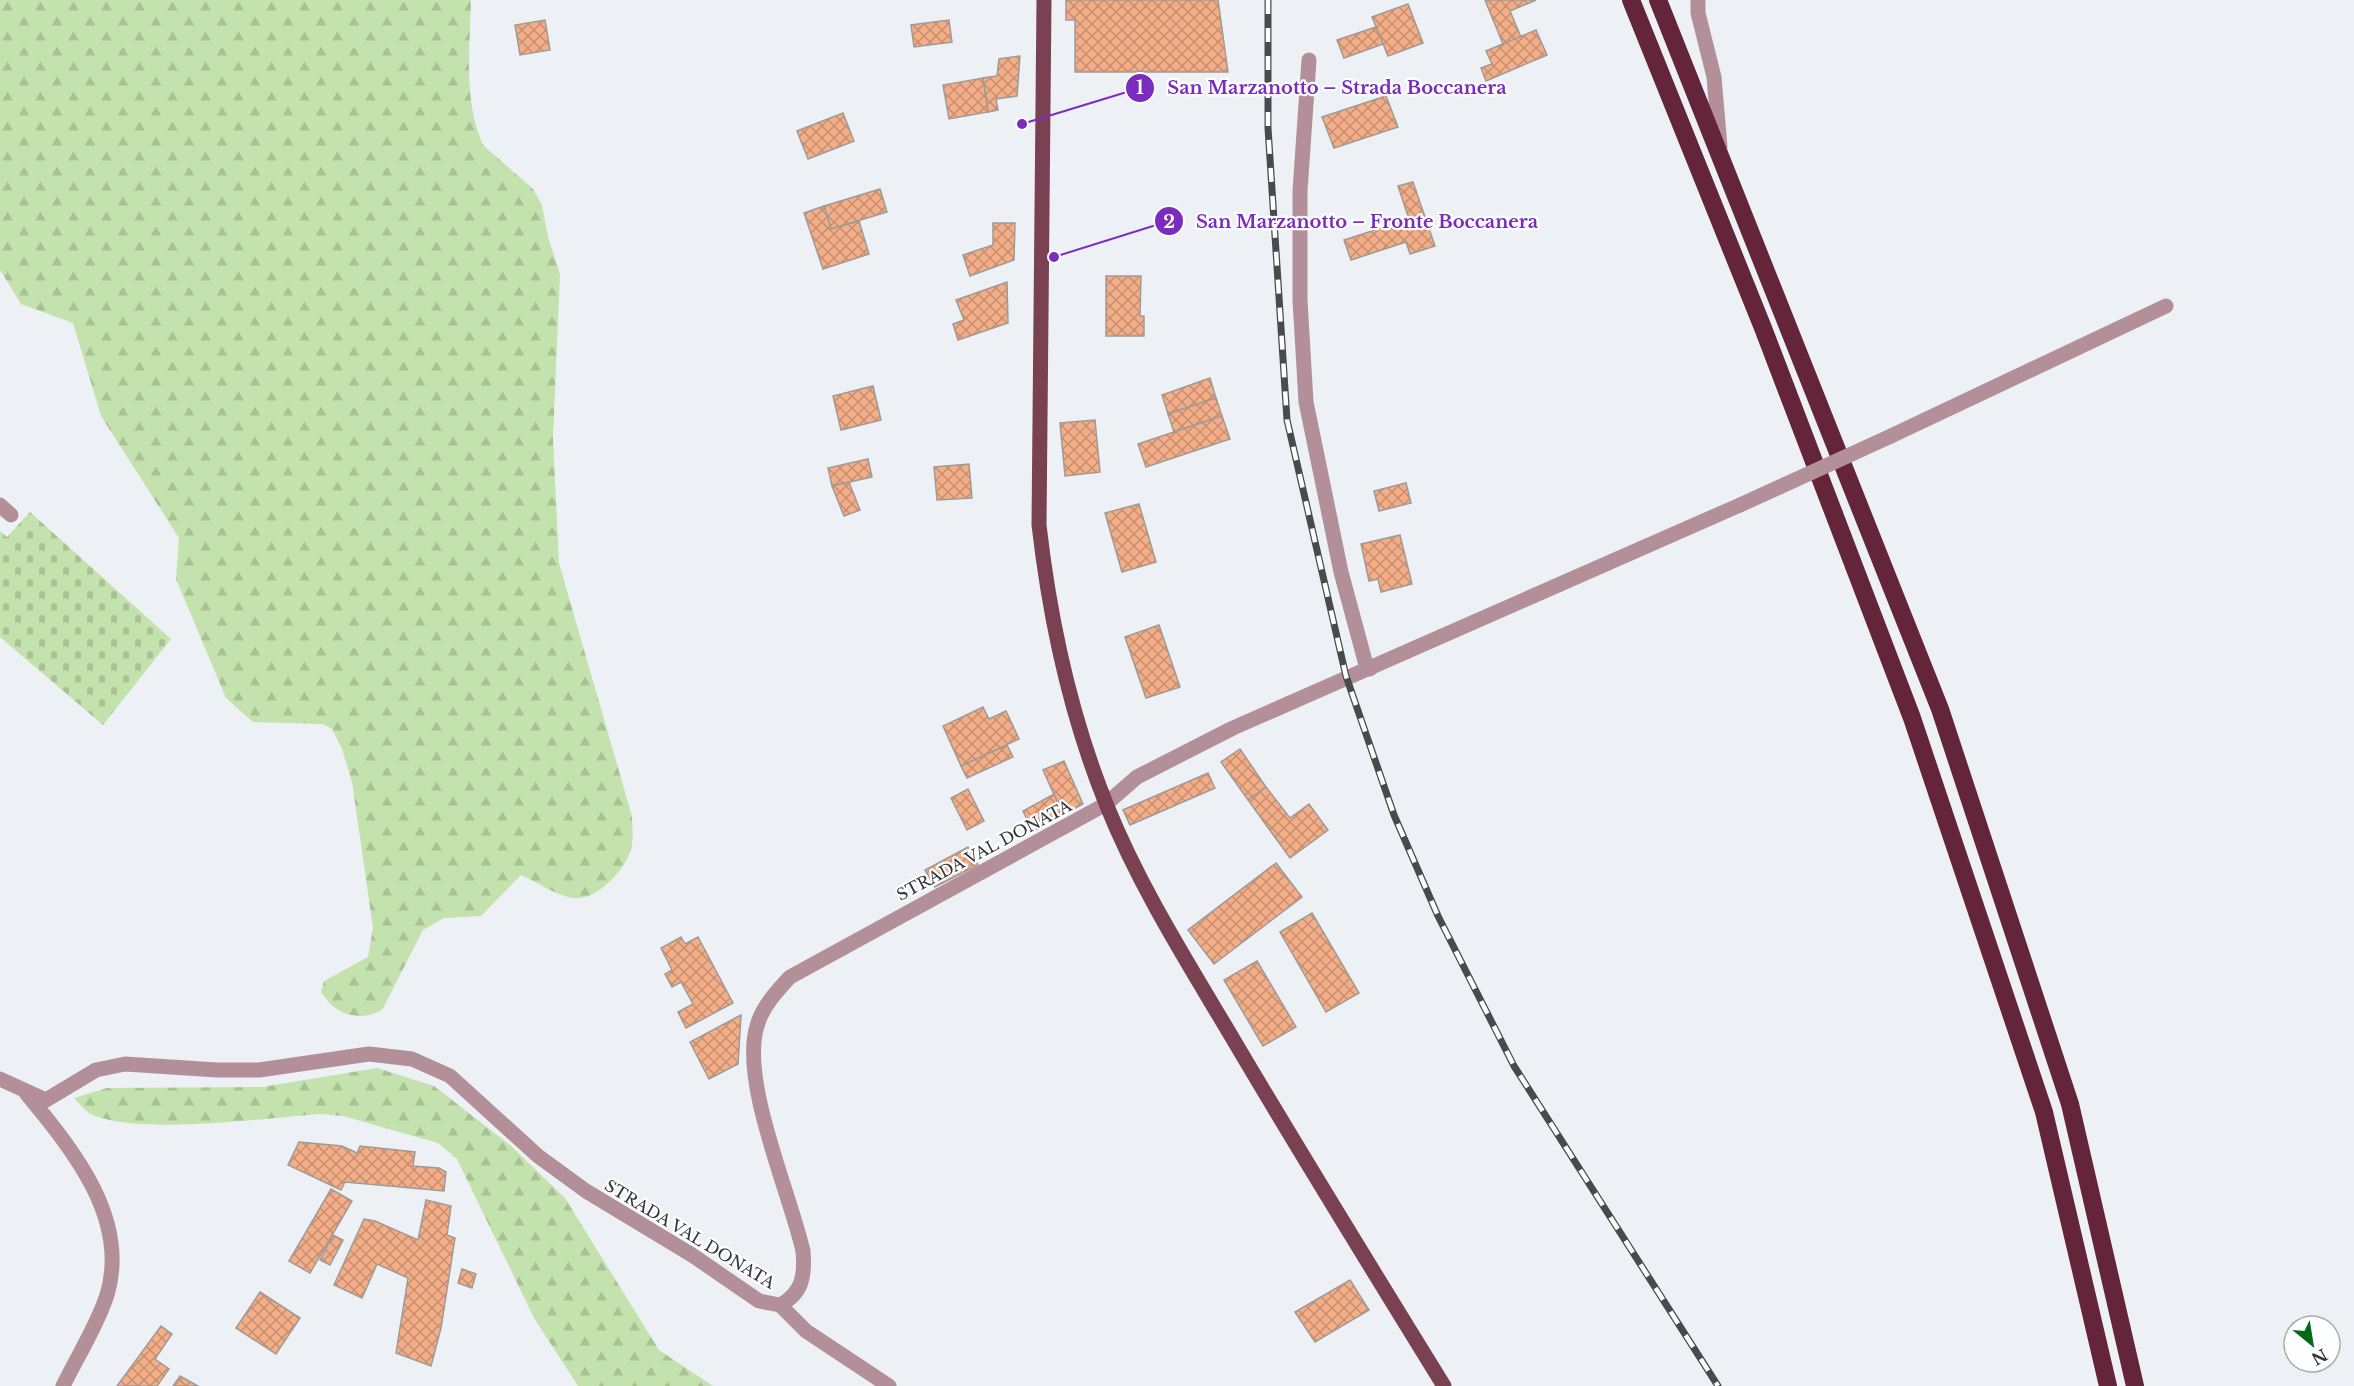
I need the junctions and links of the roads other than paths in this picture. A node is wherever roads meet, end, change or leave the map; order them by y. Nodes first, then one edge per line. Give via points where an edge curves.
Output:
1 (1044, 0) edge
2 (1630, 0) edge
3 (1658, 0) edge
4 (1698, 0) edge
5 (1309, 60) dead end
6 (1722, 159) junction
7 (2166, 306) dead end
8 (1370, 669) junction
9 (1106, 804) junction
10 (0, 1079) edge
11 (24, 1091) junction
12 (780, 1305) junction
13 (63, 1386) edge
14 (889, 1386) edge
15 (1444, 1386) edge
16 (2108, 1386) edge
17 (2135, 1386) edge

1 - 9 main road via 1039,525 1062,673
2 - 16 highway via 1912,718 2044,1112
3 - 6 highway
4 - 6 street via 1714,77
5 - 8 street via 1300,191 1300,300 1306,402 1341,572
6 - 17 highway via 1940,709 2070,1104
7 - 8 street, STRADA VAL DONATA, bridge via 1892,436
8 - 9 street, STRADA VAL DONATA via 1346,676 1233,728 1137,777
9 - 12 street, STRADA VAL DONATA via 816,961 790,977 771,999 757,1026 752,1066 799,1234 804,1266 797,1292
9 - 15 main road via 1136,873 1197,979
10 - 11 street, STRADA VAL DONATA
11 - 12 street, STRADA VAL DONATA via 46,1100 96,1070 125,1064 259,1070 369,1054 412,1059 450,1076 538,1156 586,1191 759,1301
11 - 13 street via 86,1174 112,1241 113,1268 106,1298
12 - 14 street via 806,1331

